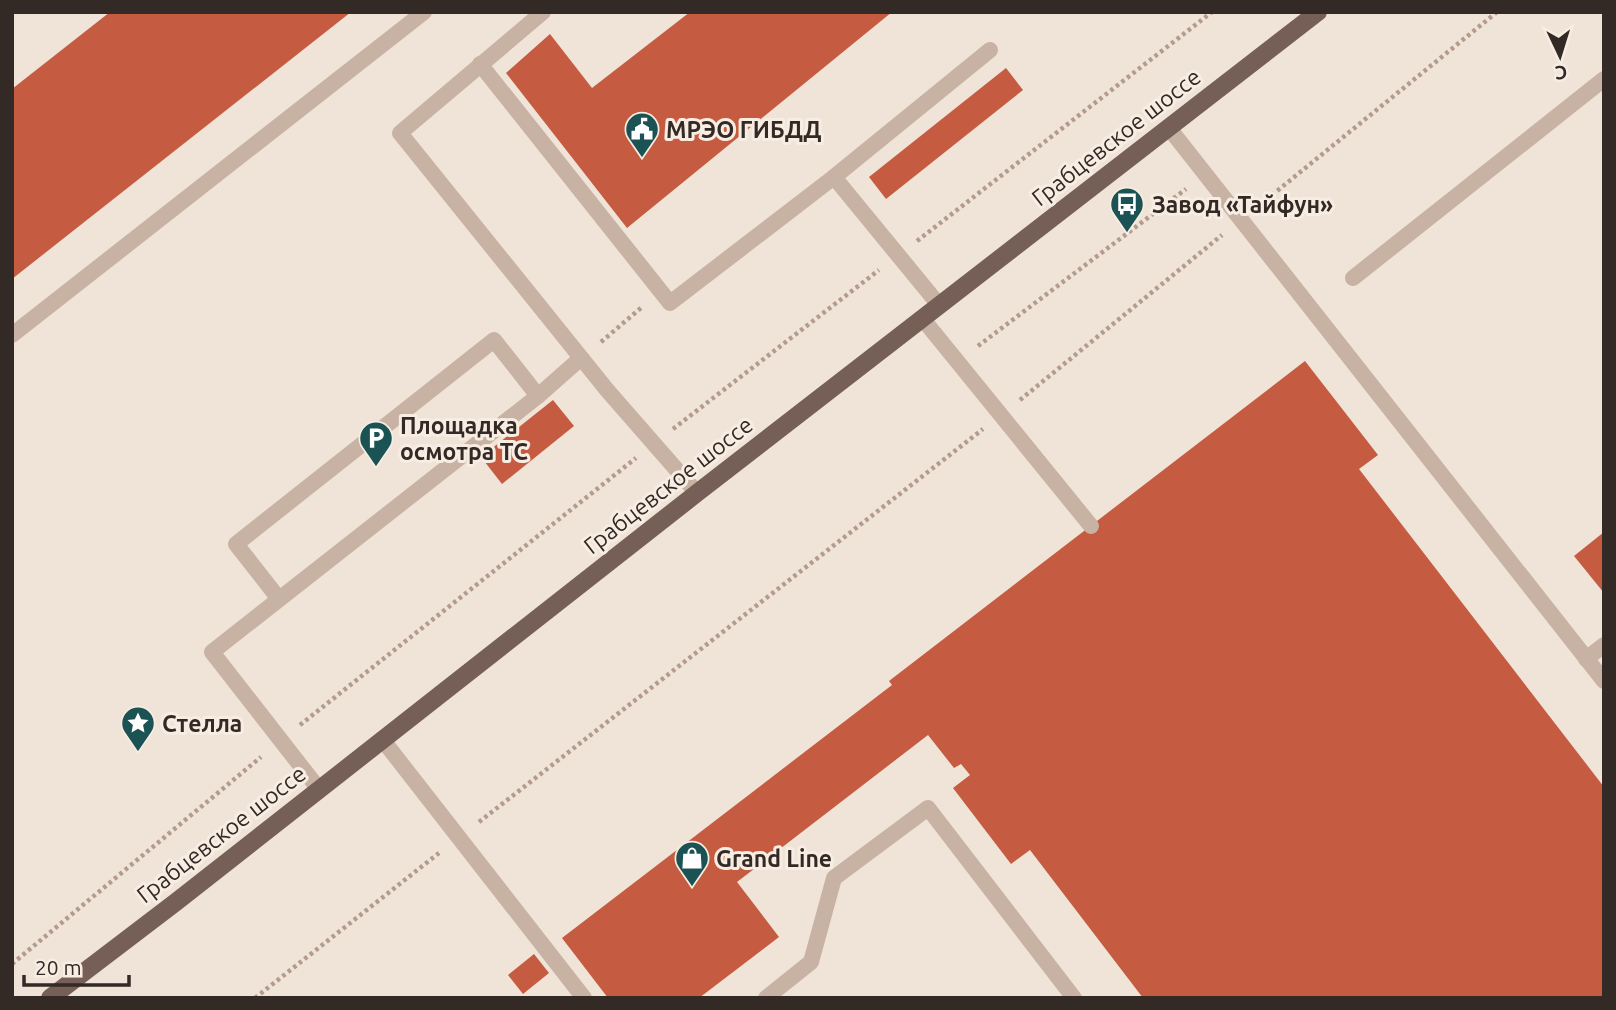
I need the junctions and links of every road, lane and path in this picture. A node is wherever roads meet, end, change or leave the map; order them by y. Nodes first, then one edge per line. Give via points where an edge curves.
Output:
1 (424, 12) edge
2 (543, 12) edge
3 (1212, 12) edge
4 (1318, 12) edge
5 (1497, 12) edge
6 (990, 50) dead end
7 (480, 64) junction
8 (1604, 79) edge
9 (1169, 128) junction
10 (1205, 174) junction
11 (834, 177) junction
12 (1241, 220) junction
13 (899, 255) junction
14 (1353, 278) dead end
15 (661, 292) junction
16 (939, 305) junction
17 (922, 318) junction
18 (12, 335) edge
19 (581, 358) junction
20 (957, 362) junction
21 (538, 396) junction
22 (1001, 415) junction
23 (654, 444) junction
24 (697, 493) junction
25 (1091, 526) dead end
26 (279, 600) junction
27 (1604, 645) edge
28 (1586, 659) junction
29 (1604, 681) edge
30 (282, 739) junction
31 (382, 739) junction
32 (318, 788) junction
33 (458, 838) junction
34 (12, 964) edge
35 (50, 998) edge
36 (255, 998) edge
37 (584, 998) edge
38 (766, 998) edge
39 (1074, 998) edge

1 - 18 lane
2 - 7 lane
3 - 13 path
4 - 9 main road, Грабцевское шоссе
5 - 12 path
6 - 11 lane
7 - 15 lane
7 - 19 lane via 400,133
8 - 14 lane
9 - 10 lane
9 - 16 main road, Грабцевское шоссе
10 - 12 lane
10 - 20 path
11 - 13 lane
11 - 15 lane via 670,303
12 - 22 path
12 - 28 lane
13 - 16 lane
13 - 23 path
15 - 19 path
16 - 17 main road, Грабцевское шоссе
17 - 20 lane
17 - 24 main road, Грабцевское шоссе
19 - 21 lane
19 - 23 lane
20 - 22 lane
21 - 26 lane
21 - 26 lane via 494,340 236,544
22 - 25 lane
22 - 33 path
23 - 24 lane
23 - 30 path
24 - 31 main road, Грабцевское шоссе
26 - 30 lane via 212,652
27 - 28 lane
28 - 29 lane
30 - 32 lane
30 - 34 path
31 - 32 main road, Грабцевское шоссе
31 - 33 lane
32 - 35 main road, Грабцевское шоссе
33 - 36 path
33 - 37 lane
38 - 39 lane via 811,962 834,878 928,808

